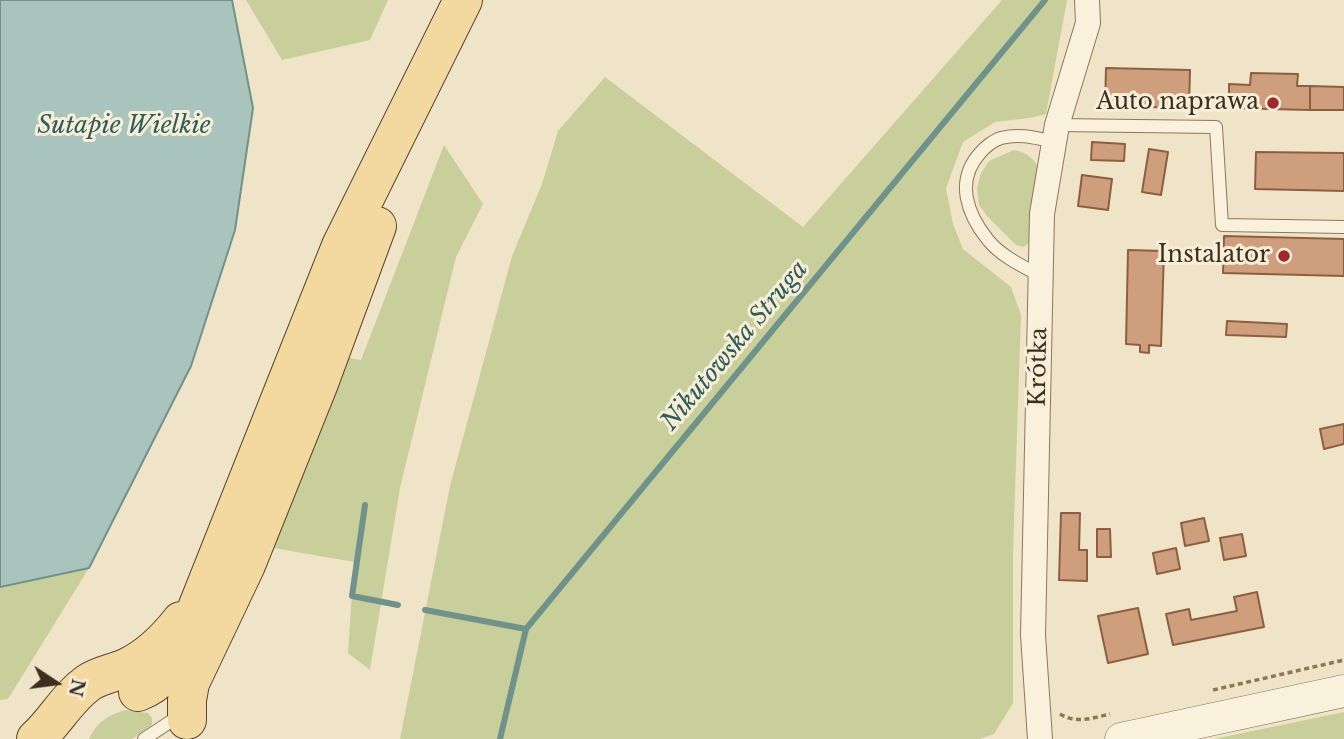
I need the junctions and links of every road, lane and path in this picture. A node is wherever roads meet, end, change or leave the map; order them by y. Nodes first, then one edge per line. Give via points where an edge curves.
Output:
1 (1087, 0) edge
2 (461, 4) edge
3 (1055, 133) junction
4 (1344, 227) edge
5 (1041, 276) junction
6 (206, 585) junction
7 (1344, 660) edge
8 (1344, 691) edge
9 (138, 692) junction
10 (1201, 693) dead end
11 (1059, 714) dead end
12 (188, 724) edge
13 (1121, 725) edge
14 (73, 736) edge
15 (36, 739) edge
16 (144, 739) edge
17 (1040, 739) edge

1 - 3 street, Krótka via 1088,23
2 - 6 main road via 341,246
2 - 12 main road via 254,544 190,683
3 - 4 lane via 1216,127 1222,225
3 - 5 street, Krótka via 1042,214
3 - 5 lane via 999,139 984,149 971,163 964,196 989,241
5 - 17 street, Krótka via 1033,635
6 - 9 main road via 171,667
6 - 15 main road via 164,641 129,667 79,690
7 - 10 path
8 - 13 street
9 - 12 main road via 162,698
9 - 14 main road via 101,702 83,717
11 - 13 path
12 - 16 lane

